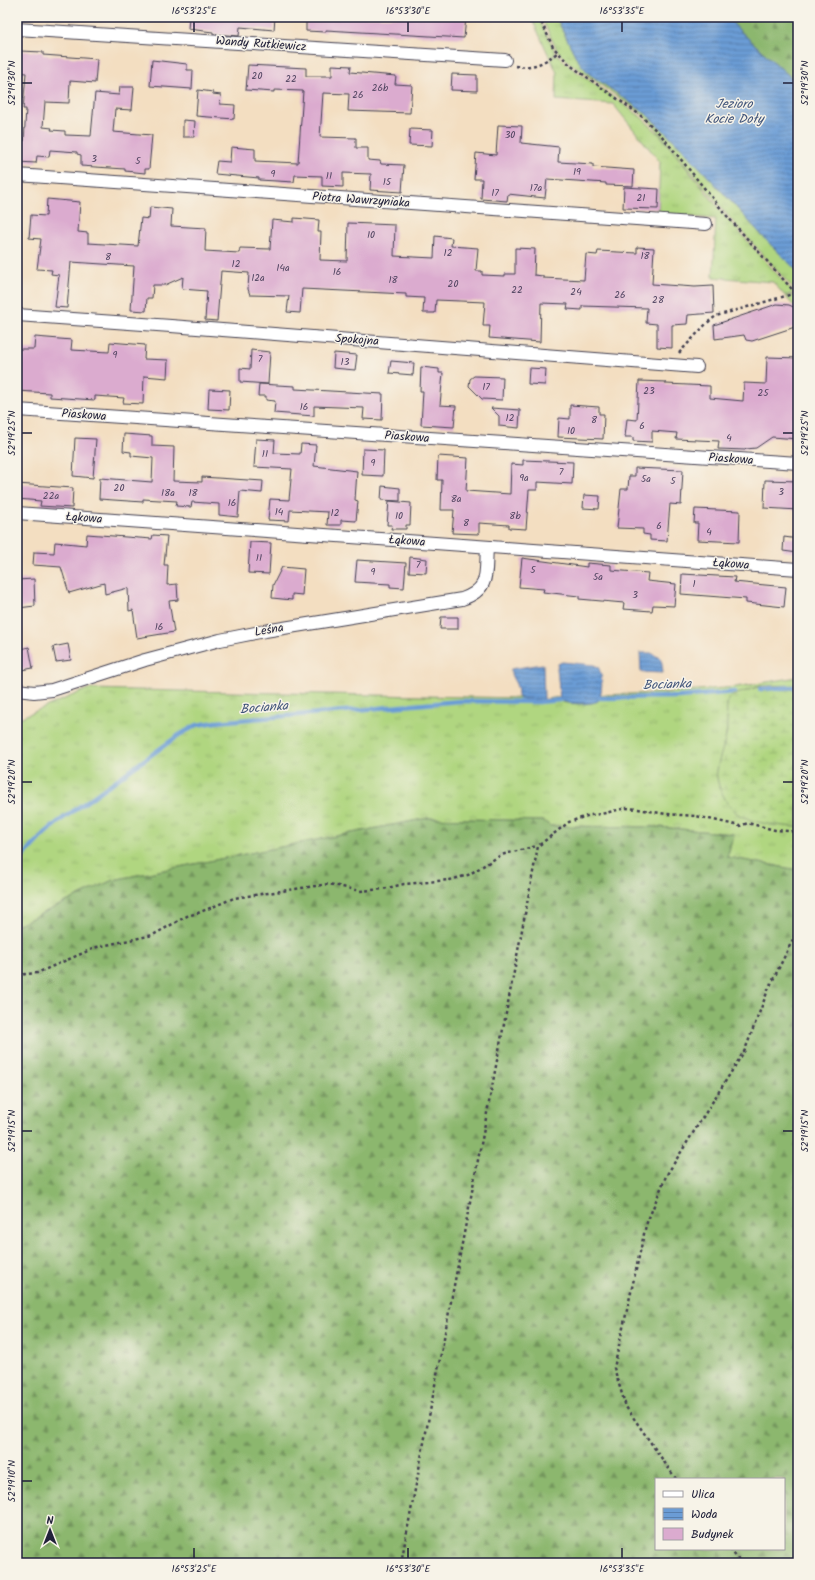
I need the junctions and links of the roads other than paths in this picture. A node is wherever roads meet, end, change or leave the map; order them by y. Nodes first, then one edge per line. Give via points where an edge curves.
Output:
1 (17, 29) edge
2 (508, 63) road end
3 (17, 175) edge
4 (706, 224) dead end
5 (17, 315) edge
6 (698, 367) dead end
7 (17, 410) edge
8 (798, 463) edge
9 (17, 513) edge
10 (487, 547) junction
11 (798, 569) edge
12 (17, 690) edge

1 - 2 street, Wandy Rutkiewicz
3 - 4 street, Piotra Wawrzyniaka
5 - 6 street, Spokojna
7 - 8 street, Piaskowa
9 - 10 street, Łąkowa
10 - 11 street, Łąkowa
10 - 12 street, Leśna via 484,584 472,596 220,640 145,660 52,690

